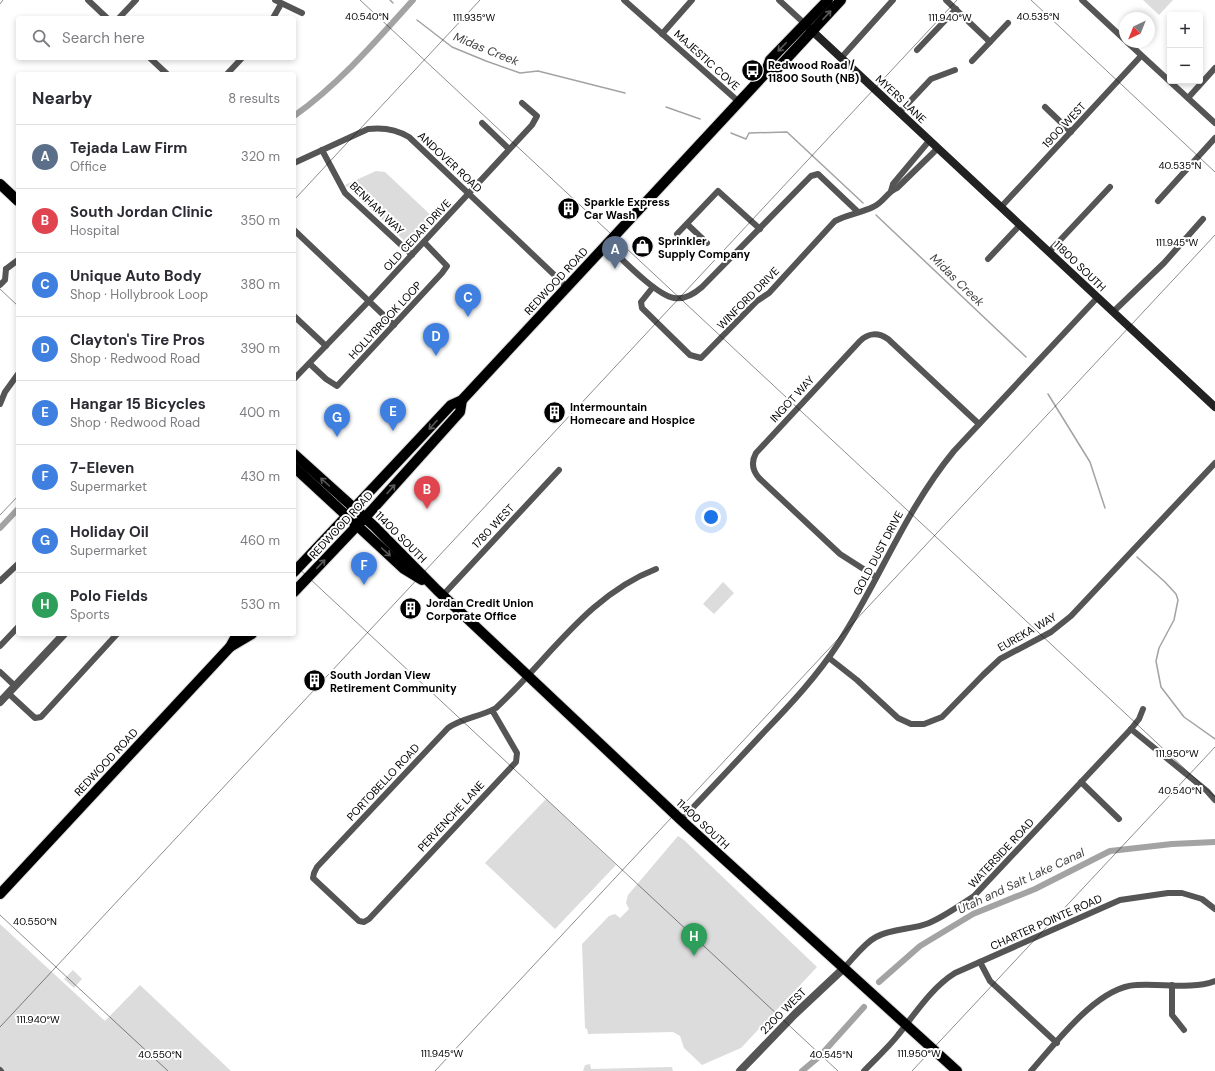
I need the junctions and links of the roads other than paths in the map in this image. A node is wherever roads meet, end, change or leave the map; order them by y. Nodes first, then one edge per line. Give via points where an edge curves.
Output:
1 (88, 0) edge
2 (136, 0) edge
3 (275, 0) edge
4 (624, 0) edge
5 (692, 0) edge
6 (779, 0) edge
7 (828, 0) edge
8 (841, 0) edge
9 (893, 0) edge
10 (946, 0) edge
11 (1082, 0) edge
12 (282, 4) junction
13 (956, 9) junction
14 (302, 14) dead end
15 (105, 16) edge
16 (121, 16) edge
17 (274, 16) edge
18 (1008, 23) dead end
19 (809, 27) junction
20 (662, 34) junction
21 (1119, 34) edge
22 (990, 42) junction
23 (1133, 48) edge
24 (917, 50) dead end
25 (1142, 56) junction
26 (840, 58) junction
27 (152, 60) edge
28 (240, 60) edge
29 (972, 61) dead end
30 (1215, 68) edge
31 (955, 70) dead end
32 (165, 72) edge
33 (229, 72) edge
34 (1188, 98) junction
35 (739, 102) junction
36 (522, 103) dead end
37 (1045, 107) dead end
38 (899, 113) junction
39 (1215, 122) edge
40 (482, 123) dead end
41 (1071, 132) junction
42 (1215, 138) edge
43 (929, 141) junction
44 (938, 148) junction
45 (509, 149) junction
46 (322, 150) junction
47 (913, 161) junction
48 (296, 162) edge
49 (919, 167) junction
50 (0, 184) edge
51 (1110, 187) dead end
52 (891, 190) junction
53 (469, 194) junction
54 (16, 199) edge
55 (1158, 201) dead end
56 (1001, 207) junction
57 (858, 212) junction
58 (1203, 219) dead end
59 (687, 224) junction
60 (1020, 225) junction
61 (760, 229) junction
62 (296, 232) edge
63 (677, 234) dead end
64 (424, 242) junction
65 (707, 242) dead end
66 (606, 244) junction
67 (1049, 252) junction
68 (412, 255) junction
69 (988, 259) dead end
70 (16, 261) edge
71 (3, 269) edge
72 (0, 285) edge
73 (567, 287) junction
74 (653, 287) junction
75 (1097, 298) junction
76 (369, 301) junction
77 (1113, 312) junction
78 (296, 318) edge
79 (394, 325) junction
80 (326, 346) junction
81 (310, 364) junction
82 (16, 377) edge
83 (296, 377) edge
84 (462, 400) junction
85 (0, 404) edge
86 (1215, 407) edge
87 (979, 424) junction
88 (296, 456) edge
89 (1215, 463) edge
90 (296, 469) edge
91 (559, 470) dead end
92 (354, 508) junction
93 (346, 516) junction
94 (365, 518) junction
95 (357, 526) junction
96 (16, 566) edge
97 (656, 569) dead end
98 (296, 570) edge
99 (876, 577) junction
100 (0, 581) edge
101 (296, 590) edge
102 (440, 593) junction
103 (16, 629) edge
104 (62, 636) edge
105 (115, 636) edge
106 (236, 636) edge
107 (249, 636) edge
108 (0, 646) edge
109 (230, 647) junction
110 (829, 658) junction
111 (0, 672) edge
112 (528, 675) junction
113 (15, 686) junction
114 (8, 693) junction
115 (0, 702) edge
116 (1143, 709) dead end
117 (492, 710) junction
118 (1131, 729) junction
119 (1081, 782) junction
120 (1215, 800) edge
121 (1119, 819) dead end
122 (681, 820) junction
123 (0, 894) edge
124 (1215, 909) edge
125 (359, 921) joint
126 (980, 962) junction
127 (843, 969) junction
128 (1215, 981) edge
129 (1172, 985) junction
130 (906, 1025) junction
131 (1184, 1030) dead end
132 (1057, 1043) junction
133 (740, 1071) edge
134 (864, 1071) edge
135 (957, 1071) edge
136 (1030, 1071) edge

1 - 15 street
2 - 16 street
3 - 12 street
4 - 20 street, MAJESTIC COVE
5 - 20 street, MAJESTIC COVE
6 - 19 street
7 - 19 main road, REDWOOD ROAD
19 -> 8 main road, REDWOOD ROAD
9 - 26 street
10 - 13 street
11 - 21 street
12 - 14 street
12 - 17 street
13 - 22 street
13 - 24 street
18 - 22 street
19 - 26 main road, MYERS LANE
19 - 35 main road, REDWOOD ROAD via 778,68 765,74
20 - 35 street, MAJESTIC COVE
22 - 29 street
23 - 25 street
25 - 34 street
25 - 41 street, 1900 WEST
26 - 38 main road, MYERS LANE
27 - 32 street
28 - 33 street
30 - 34 street
31 - 38 street via 930,79
34 - 39 street
35 - 66 main road, REDWOOD ROAD
36 - 45 street, OLD CEDAR DRIVE via 537,116 532,125
37 - 41 street
38 - 43 main road, MYERS LANE
40 - 45 street
41 - 56 street, 1900 WEST
42 - 55 street
43 - 44 main road, 11800 SOUTH
43 - 47 street, WINFORD DRIVE
44 - 49 street, WINFORD DRIVE
44 - 56 main road, 11800 SOUTH
45 - 53 street, OLD CEDAR DRIVE
46 - 48 street, ANDOVER ROAD
46 - 53 street, ANDOVER ROAD via 368,129 392,129 409,137
46 - 68 street, BENHAM WAY via 345,193
47 - 49 street
47 - 52 street, WINFORD DRIVE via 893,184
49 - 52 street, WINFORD DRIVE via 897,188
50 - 54 main road
51 - 67 street
52 - 57 street, WINFORD DRIVE via 875,207
53 - 64 street, OLD CEDAR DRIVE
53 - 73 street, ANDOVER ROAD
56 - 60 main road, 11800 SOUTH
57 - 61 street via 818,174 811,176
57 - 74 street, WINFORD DRIVE via 835,221 769,292 757,301 702,358 690,355 642,308 642,302
58 - 77 street via 1164,263
59 - 61 street via 718,191
59 - 63 street
59 - 65 street
60 - 67 main road, 11800 SOUTH
60 - 69 street
61 - 74 street via 693,294 676,298 662,294
62 - 76 street
64 - 68 street, OLD CEDAR DRIVE
64 - 79 street, HOLLYBROOK LOOP via 447,266
66 - 73 main road, REDWOOD ROAD
66 - 74 street
67 - 75 main road, 11800 SOUTH
68 - 76 street, OLD CEDAR DRIVE
70 - 71 street
71 - 72 street via 5,280
73 - 84 main road, REDWOOD ROAD
75 - 77 main road, 11800 SOUTH
75 - 87 street, GOLD DUST DRIVE
76 - 79 street
76 - 80 street, OLD CEDAR DRIVE
77 - 86 main road, 11800 SOUTH
78 - 80 street
79 - 81 street, HOLLYBROOK LOOP via 338,386
80 - 81 street, OLD CEDAR DRIVE
81 - 83 street, OLD CEDAR DRIVE
82 - 85 street
84 -> 92 main road, REDWOOD ROAD via 451,405
94 -> 84 main road, REDWOOD ROAD via 460,412
87 - 99 street, GOLD DUST DRIVE via 925,489
87 - 99 street, INGOT WAY via 888,338 872,334 862,338 756,453 753,467 759,478 840,554
92 -> 88 main road, 11400 SOUTH
89 - 110 street, EUREKA WAY via 1071,616 1051,632 1013,651 994,664 947,713 937,720 918,725 904,721
90 - 93 main road, 11400 SOUTH
91 - 102 street, 1780 WEST
92 - 93 main road, REDWOOD ROAD
92 - 94 main road, 11400 SOUTH
93 - 95 main road, 11400 SOUTH
93 - 98 main road, REDWOOD ROAD
94 - 95 main road, REDWOOD ROAD
94 - 102 main road, 11400 SOUTH
101 -> 95 main road, REDWOOD ROAD
95 -> 102 main road, 11400 SOUTH via 404,569
96 - 100 street
97 - 112 street, PORTOBELLO ROAD via 636,577 598,602
99 - 110 street, GOLD DUST DRIVE
102 - 112 main road, 11400 SOUTH
103 - 108 street
104 - 113 street
105 - 114 street via 41,717 35,718
106 - 109 main road, REDWOOD ROAD
107 - 109 main road, REDWOOD ROAD
109 - 123 main road, REDWOOD ROAD
110 - 122 street, GOLD DUST DRIVE via 806,687
111 - 113 street
112 - 117 street, PORTOBELLO ROAD
112 - 122 main road, 11400 SOUTH
113 - 114 street
114 - 115 street
116 - 118 street, WATERSIDE ROAD
117 - 125 street, PERVENCHE LANE via 517,753 516,762 369,919
117 - 125 street, PORTOBELLO ROAD via 448,728 315,870 313,878
118 - 119 street, WATERSIDE ROAD
118 - 120 street
119 - 121 street
119 - 127 street, WATERSIDE ROAD via 974,896 928,923 875,938
122 - 127 main road, 11400 SOUTH
124 - 126 street, CHARTER POINTE ROAD via 1202,899 1182,893 1120,900
126 - 130 street, CHARTER POINTE ROAD via 947,979
126 - 132 street via 990,981
127 - 130 main road, 11400 SOUTH
127 - 133 street, 2200 WEST
128 - 129 street via 1198,985
129 - 131 street via 1172,1015
129 - 132 street via 1136,985 1111,991 1096,1001
130 - 134 street, CHARTER POINTE ROAD
130 - 135 main road, 11400 SOUTH
132 - 136 street

